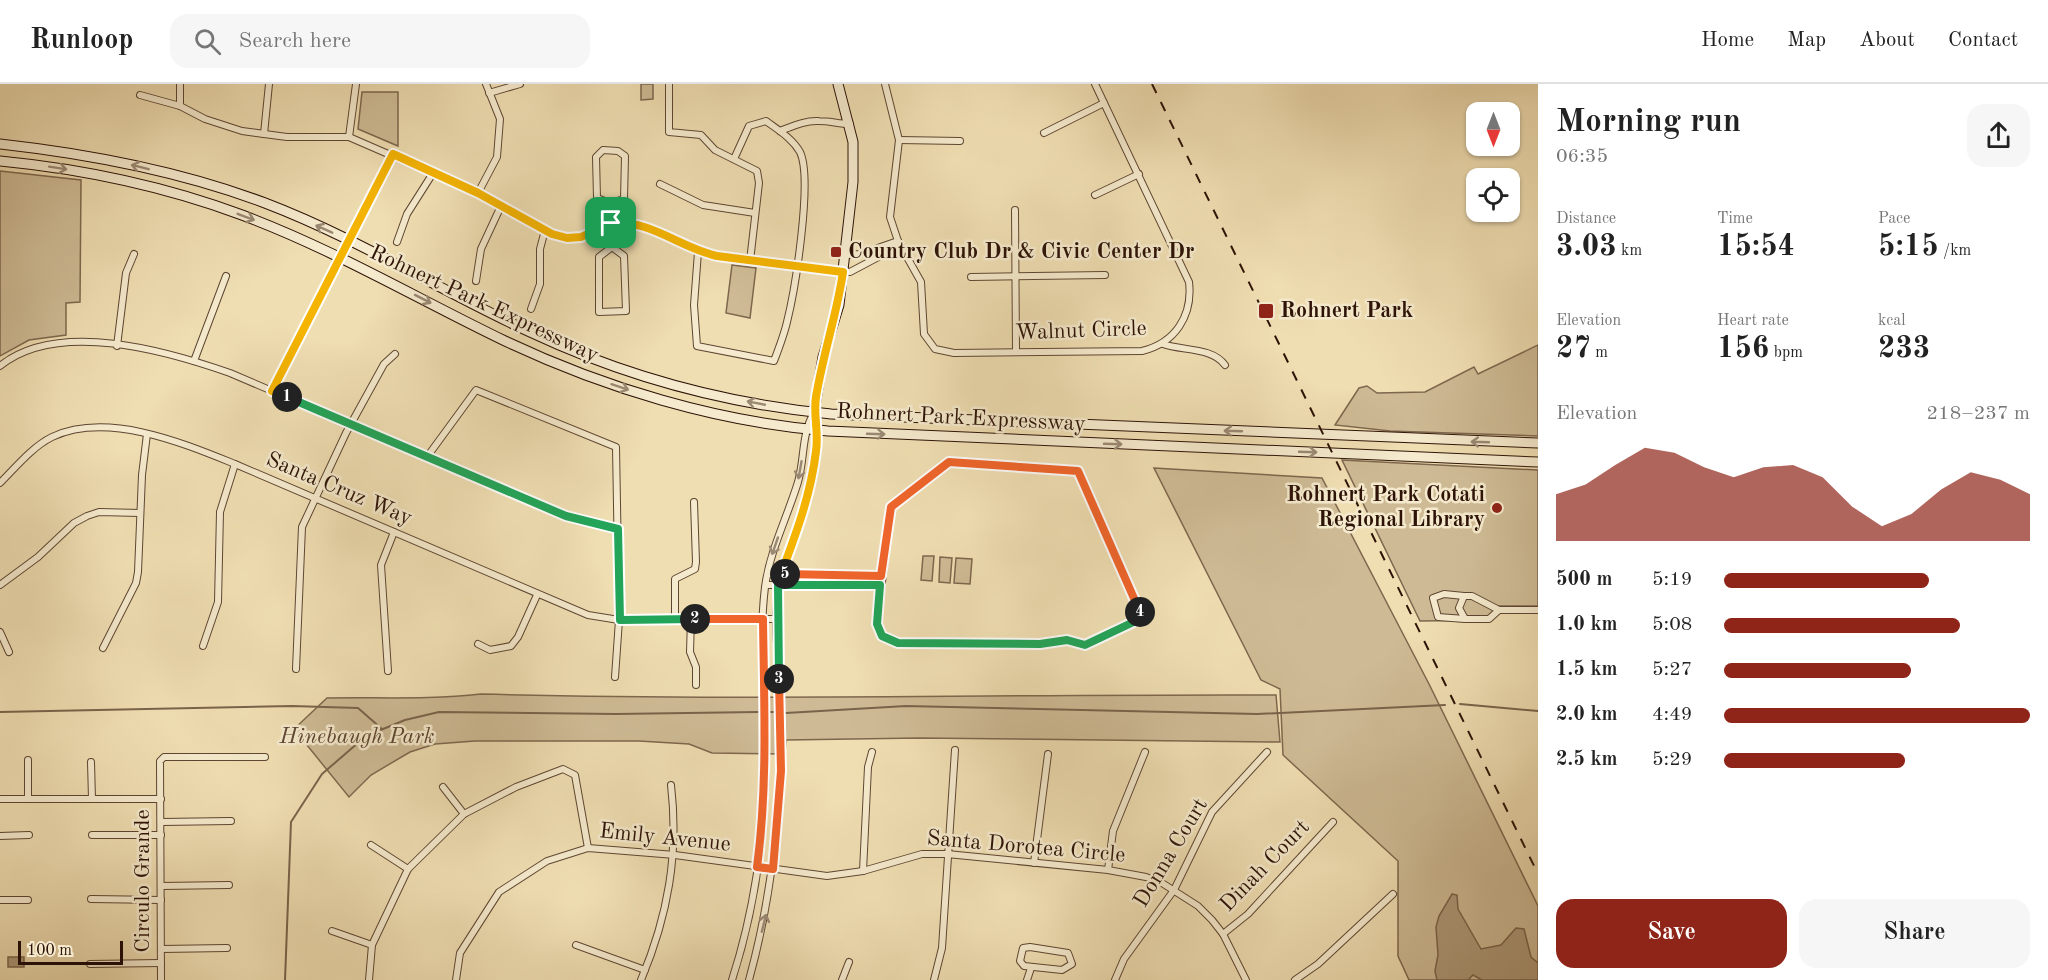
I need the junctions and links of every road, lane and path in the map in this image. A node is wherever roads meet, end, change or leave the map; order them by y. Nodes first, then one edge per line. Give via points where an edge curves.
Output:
1 (180, 84) edge
2 (269, 84) edge
3 (356, 84) edge
4 (486, 84) edge
5 (520, 84) edge
6 (669, 84) edge
7 (838, 84) edge
8 (885, 84) edge
9 (1095, 84) edge
10 (489, 93) junction
11 (140, 95) dead end
12 (1104, 104) junction
13 (180, 106) junction
14 (850, 124) junction
15 (780, 131) junction
16 (1044, 133) dead end
17 (264, 134) junction
18 (349, 137) junction
19 (899, 140) junction
20 (960, 141) dead end
21 (0, 144) edge
22 (393, 154) junction
23 (734, 159) junction
24 (0, 161) edge
25 (433, 173) junction
26 (1139, 174) junction
27 (660, 184) dead end
28 (478, 193) junction
29 (1095, 195) dead end
30 (610, 203) junction
31 (501, 206) junction
32 (1014, 210) dead end
33 (755, 213) junction
34 (611, 223) junction
35 (545, 230) junction
36 (349, 240) junction
37 (898, 241) junction
38 (397, 242) dead end
39 (612, 247) junction
40 (698, 252) junction
41 (134, 254) dead end
42 (845, 255) junction
43 (340, 257) junction
44 (750, 261) junction
45 (796, 266) junction
46 (843, 272) junction
47 (1105, 275) dead end
48 (226, 276) dead end
49 (971, 277) dead end
50 (1016, 277) junction
51 (476, 281) dead end
52 (531, 309) dead end
53 (1162, 344) junction
54 (117, 346) junction
55 (1016, 352) junction
56 (395, 354) dead end
57 (194, 361) junction
58 (1225, 365) dead end
59 (0, 366) edge
60 (272, 391) junction
61 (814, 412) junction
62 (351, 425) junction
63 (805, 429) junction
64 (818, 430) junction
65 (147, 434) junction
66 (1538, 443) edge
67 (427, 457) junction
68 (1538, 462) edge
69 (235, 465) junction
70 (0, 483) edge
71 (316, 499) junction
72 (694, 502) dead end
73 (140, 513) junction
74 (618, 529) junction
75 (394, 532) junction
76 (768, 574) junction
77 (781, 574) junction
78 (881, 576) junction
79 (0, 585) edge
80 (766, 585) junction
81 (778, 585) junction
82 (880, 585) junction
83 (537, 595) junction
84 (1464, 596) junction
85 (1499, 610) junction
86 (1538, 610) edge
87 (691, 619) junction
88 (763, 619) junction
89 (777, 619) junction
90 (1465, 619) junction
91 (620, 620) junction
92 (675, 620) junction
93 (0, 632) edge
94 (478, 644) dead end
95 (203, 646) dead end
96 (103, 648) dead end
97 (9, 651) dead end
98 (296, 669) dead end
99 (388, 671) dead end
100 (615, 677) dead end
101 (696, 685) dead end
102 (955, 750) dead end
103 (872, 752) dead end
104 (1145, 752) dead end
105 (1267, 752) dead end
106 (1048, 754) dead end
107 (265, 757) dead end
108 (28, 760) dead end
109 (91, 762) dead end
110 (671, 785) dead end
111 (443, 787) dead end
112 (0, 799) edge
113 (28, 799) junction
114 (92, 799) junction
115 (161, 799) junction
116 (465, 814) junction
117 (231, 821) dead end
118 (161, 822) junction
119 (1333, 822) dead end
120 (92, 835) dead end
121 (161, 835) junction
122 (0, 836) edge
123 (29, 836) dead end
124 (371, 844) dead end
125 (588, 848) junction
126 (947, 854) junction
127 (675, 855) junction
128 (1034, 863) junction
129 (757, 867) junction
130 (408, 869) junction
131 (773, 869) junction
132 (1108, 870) junction
133 (863, 871) junction
134 (229, 885) dead end
135 (161, 886) junction
136 (1174, 890) junction
137 (1393, 894) dead end
138 (91, 899) dead end
139 (0, 900) edge
140 (28, 900) dead end
141 (161, 900) junction
142 (332, 930) dead end
143 (1223, 934) junction
144 (372, 945) junction
145 (576, 945) dead end
146 (227, 948) dead end
147 (161, 949) junction
148 (849, 962) dead end
149 (90, 963) dead end
150 (161, 963) junction
151 (1031, 968) junction
152 (645, 970) junction
153 (162, 980) edge
154 (369, 980) edge
155 (456, 980) edge
156 (641, 980) edge
157 (732, 980) edge
158 (749, 980) edge
159 (842, 980) edge
160 (934, 980) edge
161 (1027, 980) edge
162 (1114, 980) edge
163 (1246, 980) edge
164 (1296, 980) edge

1 - 13 street
2 - 17 street
3 - 18 street
4 - 10 street
5 - 10 street
6 - 23 street via 669,132 701,135 715,150
7 - 14 main road
8 - 19 street, Walnut Circle
9 - 12 street, Walnut Circle
10 - 28 street via 500,119 497,157
11 - 13 street
12 - 16 street
12 - 26 street, Walnut Circle
13 - 17 street via 205,119
14 - 15 street via 813,121
14 - 42 main road via 853,182
15 - 23 street via 766,121 749,126
15 - 45 street via 799,152 805,167
17 - 18 street
18 - 22 street
19 - 20 street
19 - 37 street, Walnut Circle via 890,217
36 -> 21 main road, Rohnert Park Expressway via 267,204 178,176 95,157
22 - 25 street
22 - 36 street
23 - 33 street via 757,171
24 -> 43 main road, Rohnert Park Expressway via 57,167 160,189 242,215
25 - 28 street
25 - 38 street via 407,214
26 - 29 street
26 - 53 street, Walnut Circle via 1189,282 1188,311 1173,336
27 - 33 street via 703,205
28 - 31 street
30 - 30 street via 597,198 596,157 603,150 625,156 624,199
30 - 34 street
31 - 35 street
31 - 51 street via 481,249
32 - 50 street
33 - 44 street
34 - 35 street via 581,237 567,238
34 - 39 street
34 - 40 street via 627,221
35 - 52 street via 540,249 540,284
36 - 43 street
61 -> 36 main road, Rohnert Park Expressway via 698,391 588,357 528,331
37 - 42 street via 861,254
37 - 46 street via 884,254
37 - 55 street, Walnut Circle via 921,282 924,334 935,349 954,353
39 - 39 street via 599,257 599,312 627,311 624,256
40 - 44 street
40 - 45 street via 694,305 698,346 774,361 787,324
41 - 54 street via 126,273
42 - 46 main road
43 - 60 street
43 -> 63 main road, Rohnert Park Expressway via 503,340 598,380 725,416
44 - 45 street
45 - 46 street
46 - 61 main road
47 - 50 street
48 - 57 street
49 - 50 street
50 - 55 street
53 - 55 street, Walnut Circle via 1142,351
53 - 58 street via 1179,350 1204,351
54 - 57 street
54 - 59 street via 69,342 45,346 23,352
56 - 62 street via 384,364
57 - 60 street
60 - 62 street
61 - 63 street
61 - 64 street
66 -> 61 main road, Rohnert Park Expressway
62 - 67 street
62 - 71 street
63 - 64 main road, Rohnert Park Expressway
63 -> 76 street via 800,472 773,548
64 -> 68 main road, Rohnert Park Expressway
64 - 77 street via 813,476
65 - 69 street, Santa Cruz Way
65 - 70 street, Santa Cruz Way via 98,426 51,437
65 - 73 street
67 - 74 street via 566,516
67 - 74 street via 476,390 616,447
69 - 71 street, Santa Cruz Way
69 - 95 street via 220,512 218,602
71 - 75 street, Santa Cruz Way
71 - 98 street via 302,527
72 - 92 street via 695,569 675,579
73 - 79 street via 99,512 87,516
73 - 96 street via 136,583
74 - 91 street
75 - 83 street, Santa Cruz Way
75 - 99 street via 381,565
76 - 77 street
76 - 80 street
77 - 78 street
77 - 81 street
78 - 82 street
78 - 82 street via 891,507 949,462 1078,471 1142,618 1085,645 1067,640 1040,644 898,643 882,636 877,624
80 - 81 street
80 - 88 street
81 - 82 street
81 - 89 street
83 - 91 street, Santa Cruz Way via 588,615
83 - 94 street via 511,646 490,650
84 - 85 street
84 - 90 street via 1459,608
84 - 90 street via 1444,594 1433,598 1438,616
85 - 86 street
85 - 90 street via 1489,618
87 - 88 street, Santa Cruz Way
87 - 92 street, Santa Cruz Way
87 - 101 street via 690,652 696,667
88 - 89 street, Santa Cruz Way
88 - 129 street via 764,808
89 - 131 street via 781,722 779,814
91 - 92 street, Santa Cruz Way
91 - 100 street
93 - 97 street
102 - 126 street
103 - 133 street
104 - 132 street via 1113,831
105 - 136 street, Donna Court via 1212,813
106 - 128 street
107 - 115 street via 164,757 160,761
108 - 113 street
109 - 114 street
110 - 127 street
111 - 116 street
112 - 113 street, Circulo Grande
113 - 114 street, Circulo Grande
114 - 115 street, Circulo Grande
115 - 118 street, Circulo Grande
116 - 125 street via 516,787 563,769 575,776
116 - 130 street
117 - 118 street
118 - 121 street, Circulo Grande
119 - 143 street, Dinah Court via 1248,914
120 - 121 street
121 - 135 street, Circulo Grande
122 - 123 street
124 - 130 street
125 - 127 street, Emily Avenue
125 - 155 street, Emily Avenue via 547,861 499,892 460,953
126 - 128 street, Santa Dorotea Circle
126 - 133 street, Santa Dorotea Circle via 906,857
126 - 160 street via 942,948
127 - 129 street, Emily Avenue
127 - 152 street
128 - 132 street, Santa Dorotea Circle
129 - 131 street, Santa Dorotea Circle
129 - 157 street
130 - 144 street
131 - 133 street, Santa Dorotea Circle via 827,876
158 -> 131 street via 767,913
132 - 136 street, Santa Dorotea Circle via 1146,877
134 - 135 street
135 - 141 street, Circulo Grande
136 - 143 street, Santa Dorotea Circle via 1198,906
136 - 162 street, Donna Court
137 - 164 street
138 - 141 street
139 - 140 street
141 - 147 street, Circulo Grande
142 - 144 street
143 - 163 street, Santa Dorotea Circle
144 - 154 street
145 - 152 street
146 - 147 street
147 - 150 street, Circulo Grande
148 - 159 street
149 - 150 street
150 - 153 street, Circulo Grande
151 - 151 street via 1062,970 1069,968 1072,958 1063,951 1023,948 1020,961
151 - 161 street
152 - 156 street

